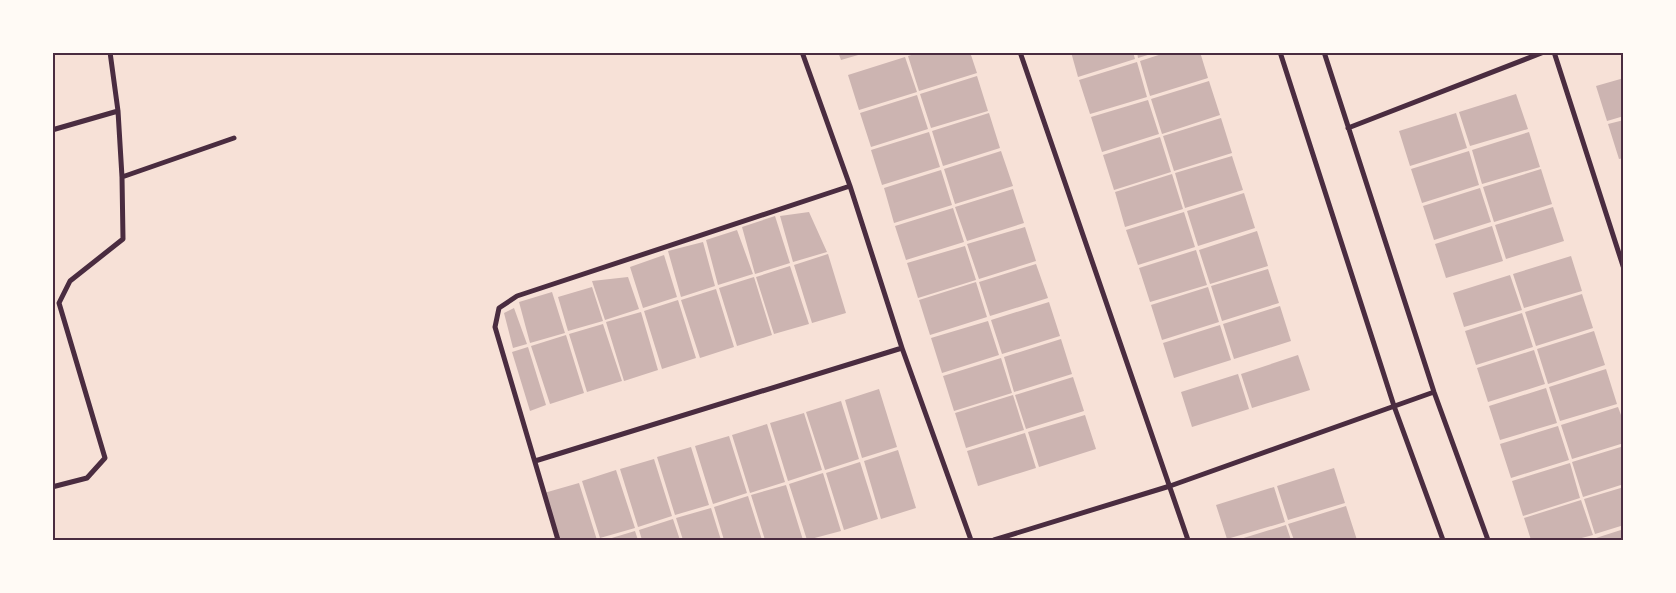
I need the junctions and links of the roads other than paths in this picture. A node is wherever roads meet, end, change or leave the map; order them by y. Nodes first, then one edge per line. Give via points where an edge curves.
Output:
1 (110, 52) edge
2 (802, 52) edge
3 (1020, 52) edge
4 (1280, 52) edge
5 (1324, 52) edge
6 (1544, 52) edge
7 (1554, 52) edge
8 (118, 111) junction
9 (1348, 128) junction
10 (52, 130) edge
11 (234, 138) dead end
12 (122, 177) junction
13 (850, 186) junction
14 (1624, 269) edge
15 (902, 348) junction
16 (1434, 392) junction
17 (1394, 406) junction
18 (535, 461) junction
19 (1170, 486) junction
20 (52, 487) edge
21 (558, 540) edge
22 (971, 540) edge
23 (994, 540) edge
24 (1188, 540) edge
25 (1443, 540) edge
26 (1488, 540) edge

1 - 8 street
2 - 13 street
3 - 19 street
4 - 17 street
5 - 9 street
6 - 9 street
7 - 14 street
8 - 10 street
8 - 12 street
9 - 16 street
11 - 12 street
12 - 20 street via 123,239 70,280 59,303 105,458 87,478
13 - 15 street
13 - 18 street via 517,296 499,308 495,327
15 - 18 street
15 - 22 street
16 - 17 street
16 - 26 street
17 - 19 street
17 - 25 street
18 - 21 street
19 - 23 street
19 - 24 street

